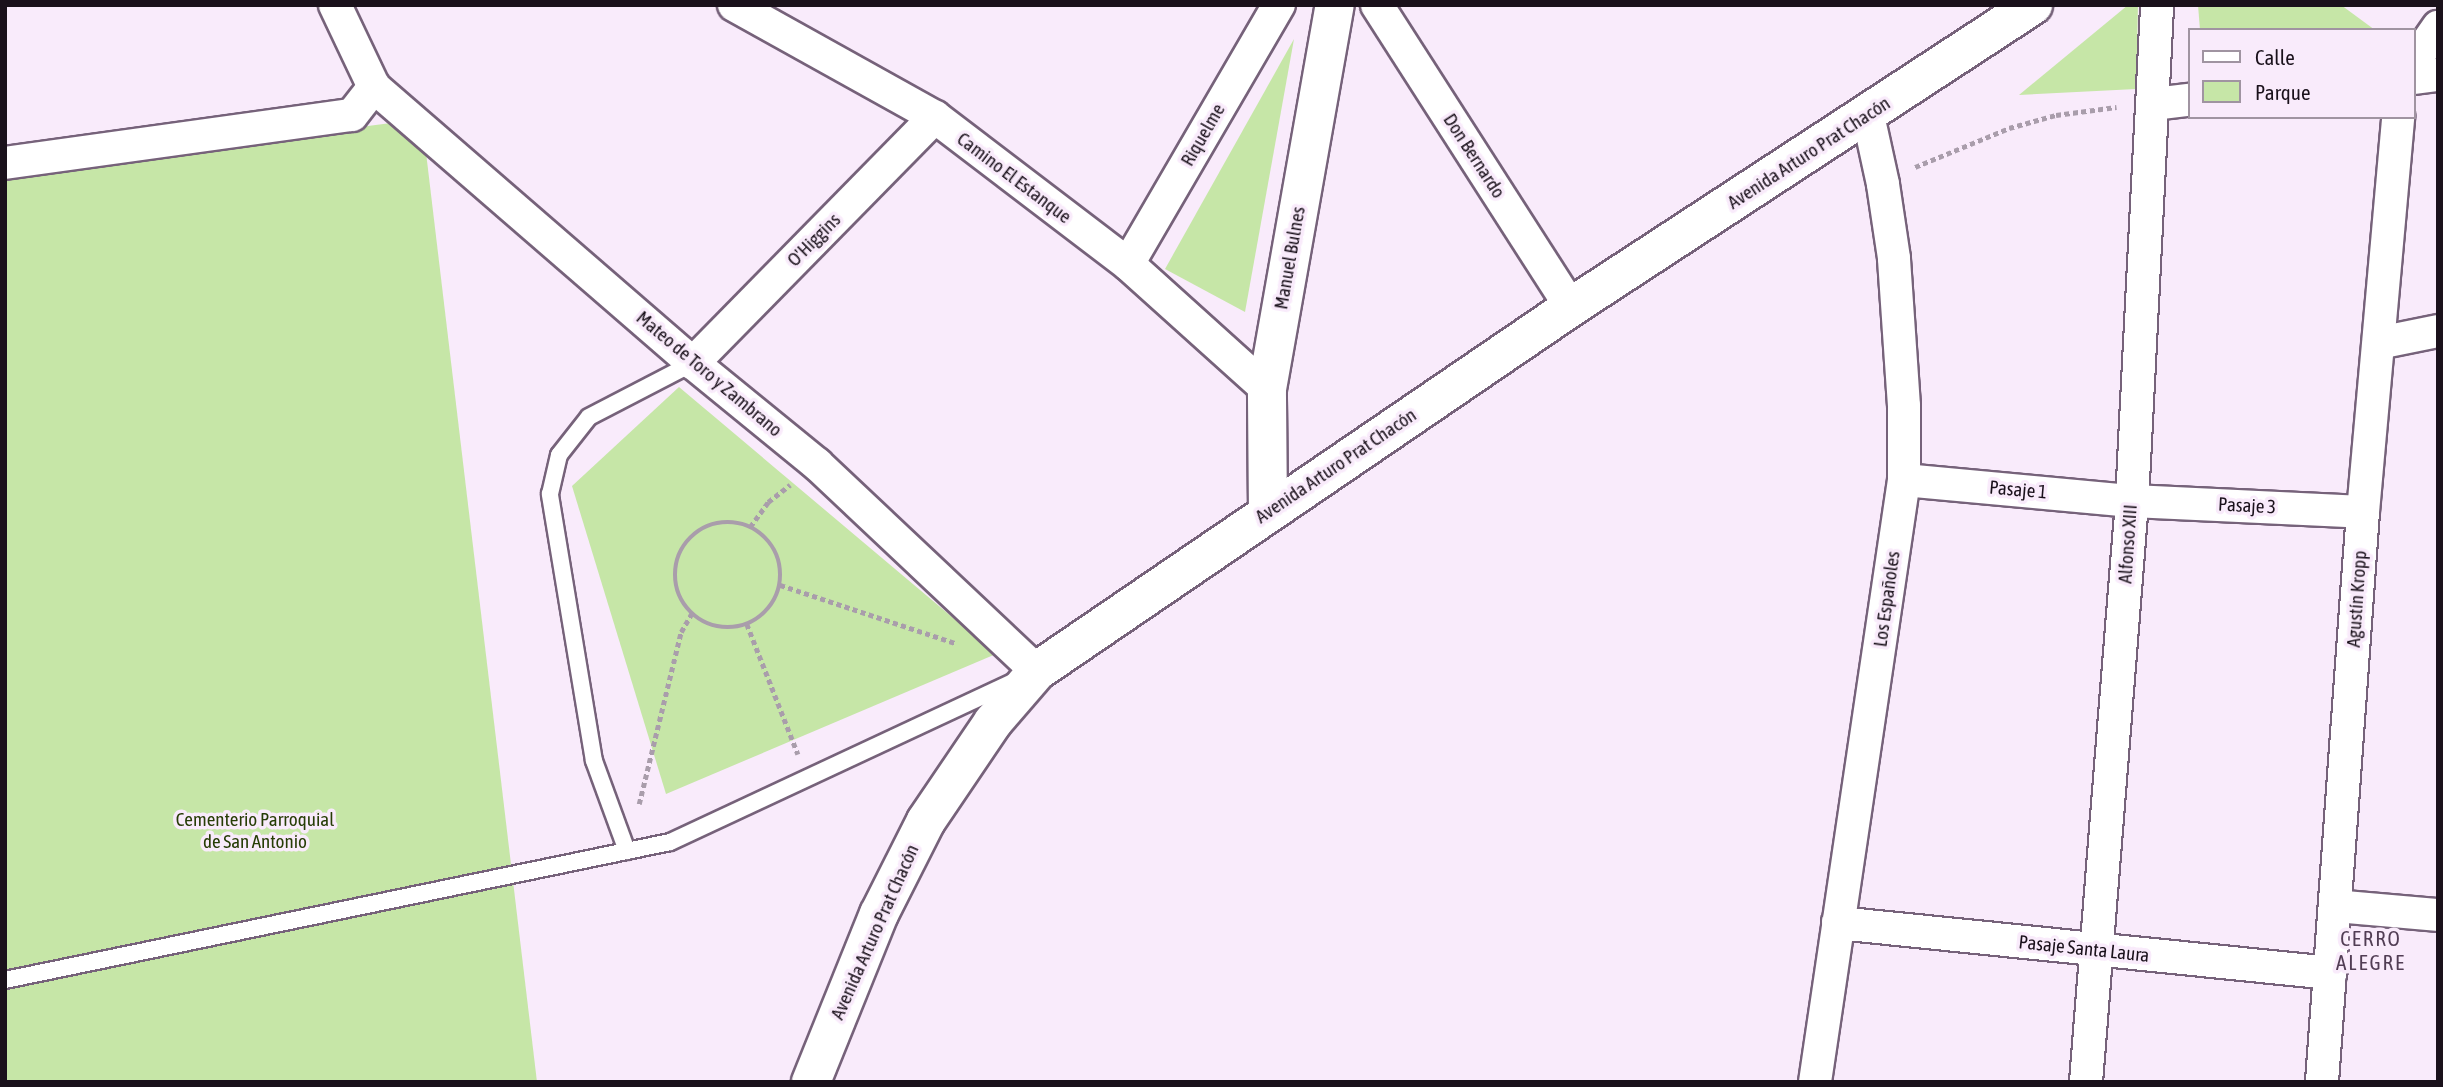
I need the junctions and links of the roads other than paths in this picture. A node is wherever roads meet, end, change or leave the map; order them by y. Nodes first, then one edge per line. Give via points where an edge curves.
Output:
1 (335, 5) edge
2 (734, 5) edge
3 (1279, 5) edge
4 (1335, 5) edge
5 (1377, 5) edge
6 (2033, 5) edge
7 (2157, 5) edge
8 (2438, 27) edge
9 (2415, 60) edge
10 (2438, 75) edge
11 (2415, 78) edge
12 (374, 87) junction
13 (2188, 100) edge
14 (2154, 104) junction
15 (1868, 115) junction
16 (935, 117) junction
17 (2398, 119) edge
18 (5, 163) edge
19 (1128, 264) junction
20 (1571, 307) junction
21 (2438, 331) edge
22 (2379, 342) junction
23 (693, 363) junction
24 (1267, 389) junction
25 (1904, 480) junction
26 (2132, 500) junction
27 (2363, 512) junction
28 (1268, 513) junction
29 (1037, 671) junction
30 (627, 851) junction
31 (2335, 906) junction
32 (2438, 915) edge
33 (1838, 923) junction
34 (2096, 951) junction
35 (2330, 973) junction
36 (5, 980) edge
37 (811, 1082) edge
38 (1815, 1082) edge
39 (2086, 1082) edge
40 (2322, 1082) edge

1 - 12 street
2 - 16 street, Camino El Estanque
3 - 19 street, Riquelme
4 - 24 street, Manuel Bulnes
5 - 20 street, Don Bernardo
6 - 15 street, Avenida Arturo Prat Chacón
7 - 14 street, Alfonso XIII
8 - 9 street
10 - 11 street
12 - 18 street via 352,115
12 - 23 street, Mateo de Toro y Zambrano
13 - 14 street
14 - 26 street, Alfonso XIII
15 - 20 street, Avenida Arturo Prat Chacón
15 - 25 street, Los Españoles via 1883,184 1901,332
16 - 19 street, Camino El Estanque
16 - 23 street, O'Higgins
17 - 22 street, Agustín Kropp
19 - 24 street, Camino El Estanque
20 - 28 street, Avenida Arturo Prat Chacón
21 - 22 street
22 - 27 street, Agustín Kropp
23 - 29 street, Mateo de Toro y Zambrano via 817,464
23 - 30 lane via 589,417 559,455 550,494 594,761
24 - 28 street, Manuel Bulnes
25 - 26 street, Pasaje 1
25 - 33 street, Los Españoles
26 - 27 street, Pasaje 3
26 - 34 street, Alfonso XIII
27 - 31 street, Agustín Kropp
28 - 29 street, Avenida Arturo Prat Chacón
29 - 30 lane via 670,842
29 - 37 street, Avenida Arturo Prat Chacón via 993,722 926,821 879,914
30 - 36 lane
31 - 32 street
31 - 35 street, Agustín Kropp
33 - 34 street, Pasaje Santa Laura
33 - 38 street, Los Españoles
34 - 35 street, Pasaje Santa Laura
34 - 39 street, Alfonso XIII
35 - 40 street, Agustín Kropp

